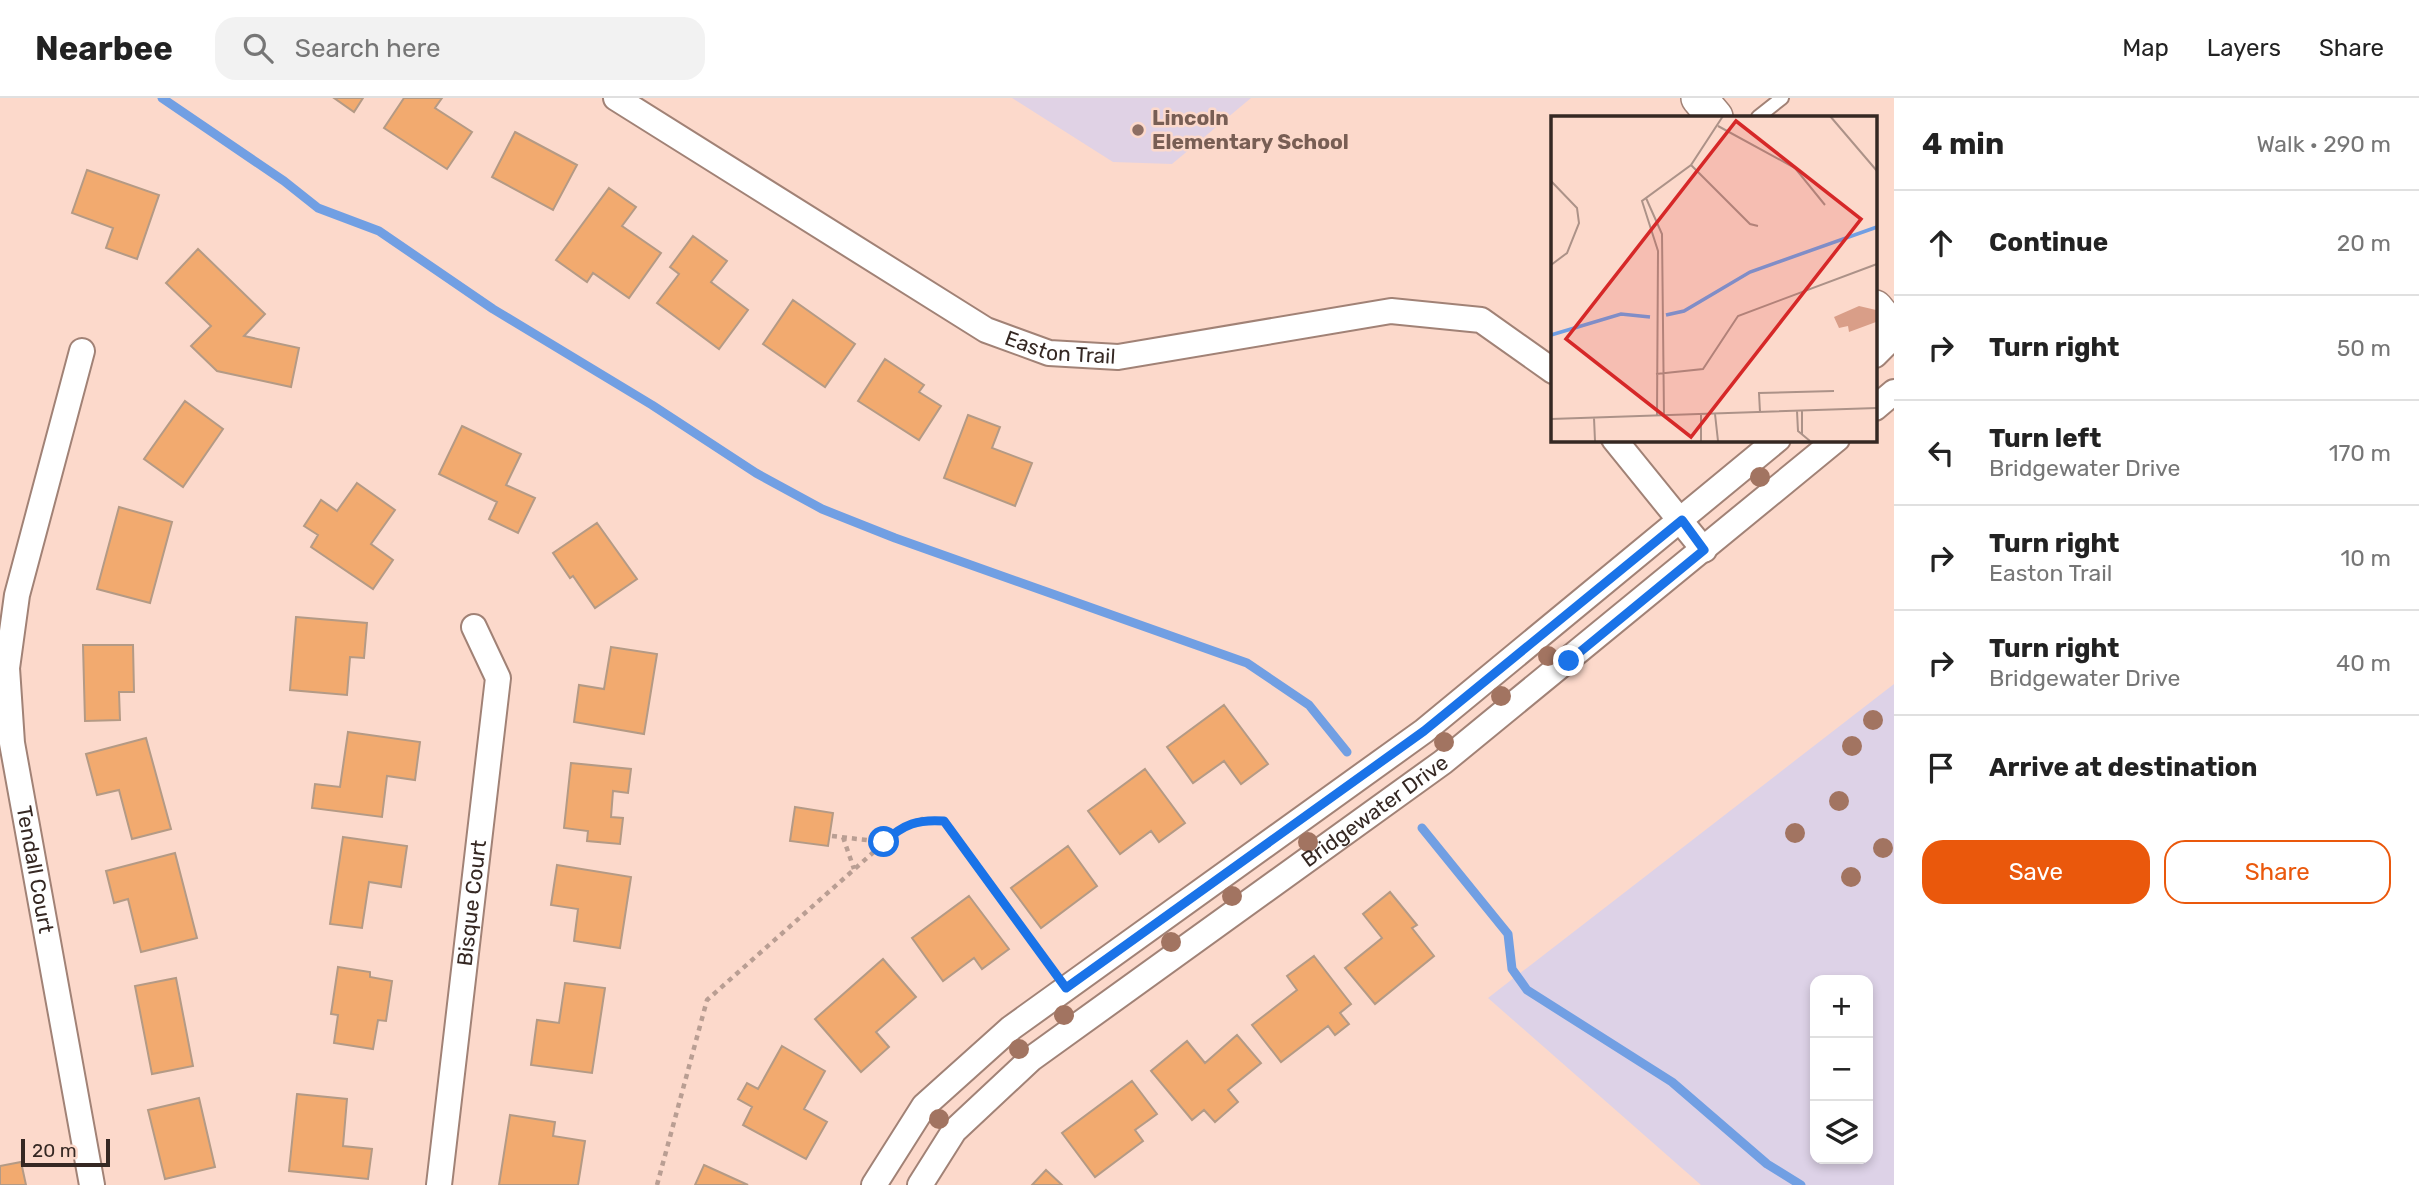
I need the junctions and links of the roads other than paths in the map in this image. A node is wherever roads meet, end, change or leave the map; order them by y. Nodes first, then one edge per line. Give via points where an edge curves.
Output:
1 (616, 98) edge
2 (1699, 98) edge
3 (1782, 98) edge
4 (1714, 116) edge
5 (1759, 116) edge
6 (1876, 309) edge
7 (1894, 334) edge
8 (82, 351) dead end
9 (1876, 354) edge
10 (1551, 370) edge
11 (1894, 392) edge
12 (1876, 407) edge
13 (1616, 441) edge
14 (1776, 441) edge
15 (1835, 441) edge
16 (1682, 520) junction
17 (1704, 550) junction
18 (474, 627) dead end
19 (92, 1185) edge
20 (439, 1185) edge
21 (874, 1185) edge
22 (920, 1185) edge

1 - 10 street, Easton Trail via 986,330 1049,353 1118,357 1391,311 1481,320
2 - 4 main road
3 - 5 lane
6 - 7 main road
7 - 9 street
8 - 19 street, Tendall Court via 17,596 7,668 12,743
11 - 12 street
13 - 16 street
14 - 16 street, Bridgewater Drive
15 - 17 street, Bridgewater Drive
16 - 17 street
16 - 21 street, Bridgewater Drive via 1424,731 1011,1028 924,1106
17 - 22 street, Bridgewater Drive via 1443,762 1031,1059 954,1131
18 - 20 street, Bisque Court via 498,678

